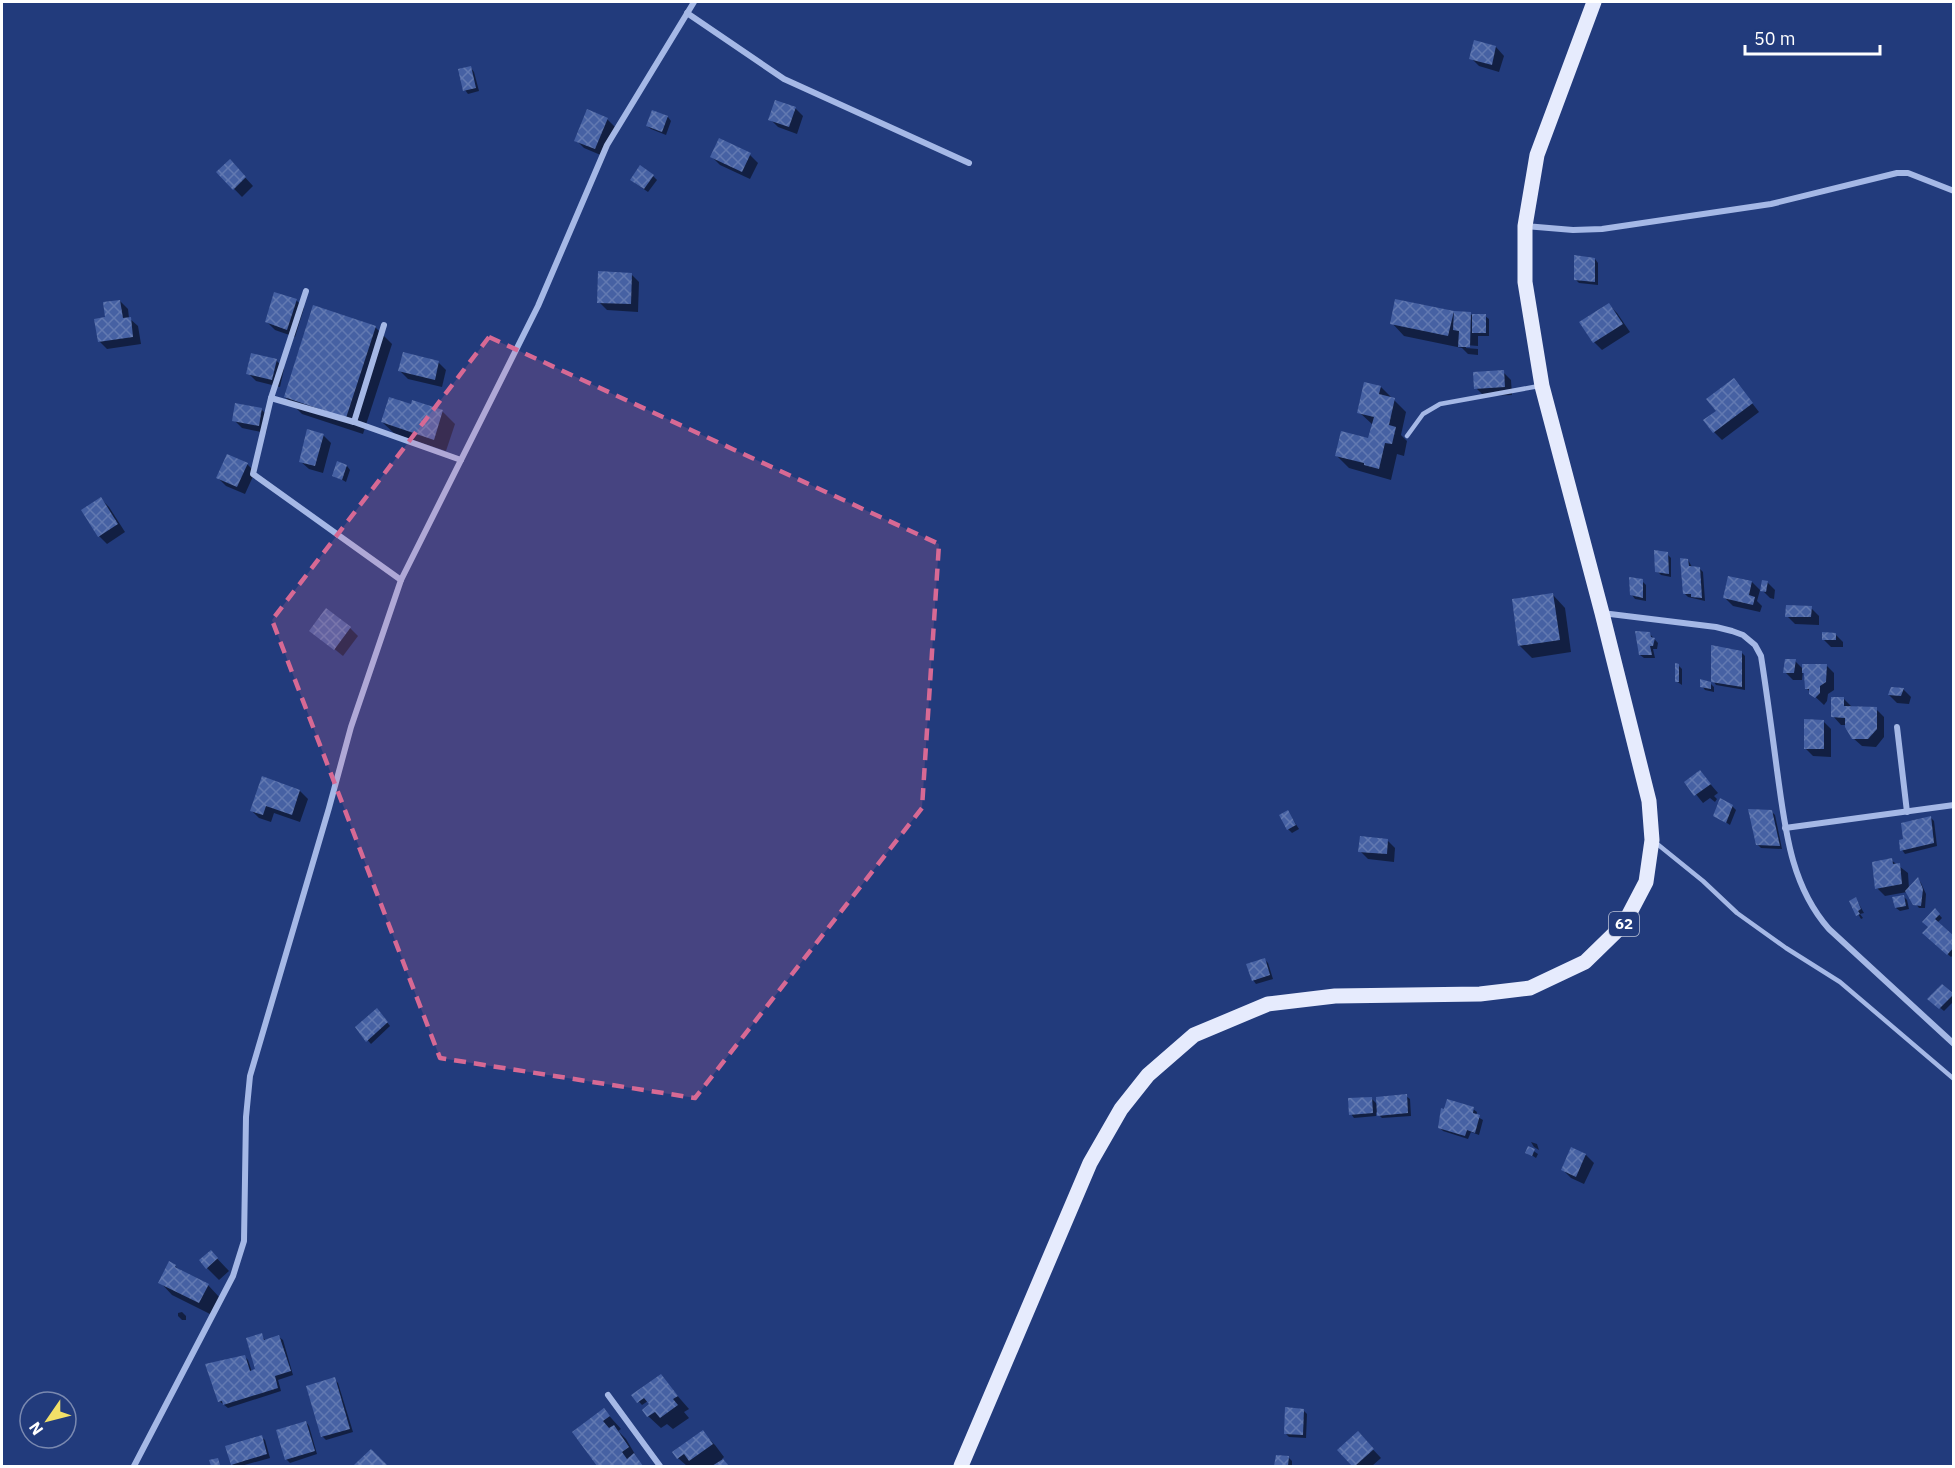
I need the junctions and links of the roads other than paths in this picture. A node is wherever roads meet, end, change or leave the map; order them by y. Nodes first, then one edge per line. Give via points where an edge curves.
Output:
1 (694, 2) edge
2 (1594, 2) edge
3 (687, 13) junction
4 (969, 163) dead end
5 (1953, 191) edge
6 (1525, 226) junction
7 (306, 291) dead end
8 (384, 325) dead end
9 (1542, 386) junction
10 (271, 398) junction
11 (354, 422) junction
12 (1407, 436) dead end
13 (462, 460) junction
14 (402, 580) junction
15 (1602, 613) junction
16 (1897, 727) dead end
17 (1953, 805) edge
18 (1907, 812) junction
19 (1785, 828) junction
20 (1652, 840) junction
21 (1953, 1044) edge
22 (1953, 1079) edge
23 (608, 1395) dead end
24 (134, 1467) edge
25 (660, 1467) edge
26 (961, 1467) edge

1 - 3 street
2 - 6 main road, 62 via 1537,155
3 - 4 street via 784,79
3 - 13 street via 607,145 538,306
5 - 6 street via 1908,173 1897,173 1771,204 1602,229
6 - 9 main road, 62 via 1524,282
7 - 10 street
8 - 11 street
9 - 12 lane via 1440,404 1423,414
9 - 15 main road, 62
10 - 11 street
10 - 14 street via 253,474
11 - 13 street
13 - 14 street
14 - 24 street via 351,727 250,1076 240,1258
15 - 19 street via 1716,627 1743,635 1755,645 1761,656
15 - 20 main road, 62 via 1649,801
16 - 18 street
17 - 18 street
18 - 19 street
19 - 21 street via 1790,856 1817,915
20 - 22 lane via 1737,912 1840,981
20 - 26 main road, 62 via 1646,882 1624,924 1585,962 1530,988 1480,994 1335,996 1268,1004 1194,1035 1148,1075 1121,1109 1090,1163
23 - 25 street

